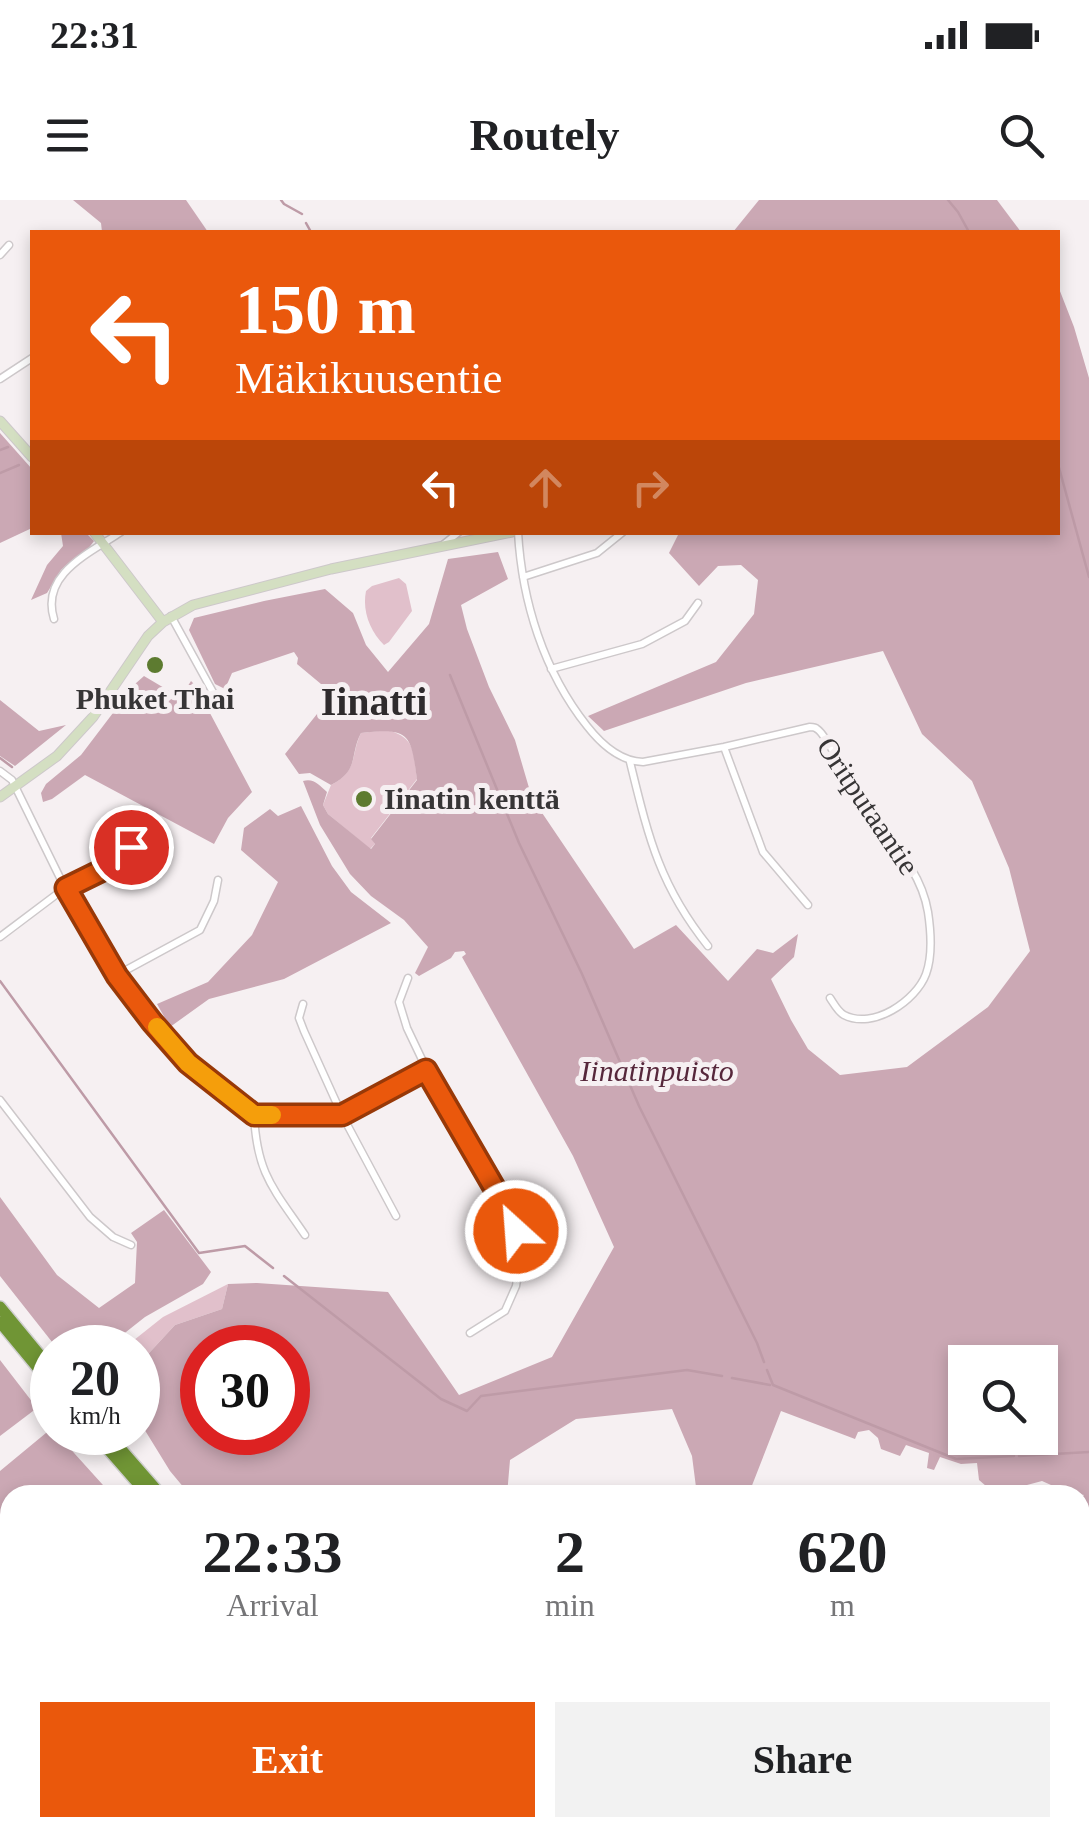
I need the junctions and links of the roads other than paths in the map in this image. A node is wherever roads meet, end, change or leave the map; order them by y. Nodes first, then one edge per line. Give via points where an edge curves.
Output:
1 (9, 245) dead end
2 (0, 255) edge
3 (30, 359) edge
4 (0, 380) edge
5 (0, 421) edge
6 (30, 456) edge
7 (96, 535) edge
8 (116, 535) edge
9 (455, 535) edge
10 (491, 535) edge
11 (516, 535) edge
12 (619, 535) edge
13 (103, 544) junction
14 (442, 546) junction
15 (524, 577) junction
16 (698, 603) dead end
17 (167, 619) junction
18 (54, 620) dead end
19 (551, 669) junction
20 (220, 704) dead end
21 (724, 747) junction
22 (630, 762) junction
23 (0, 771) edge
24 (16, 788) junction
25 (0, 797) edge
26 (131, 847) dead end
27 (218, 880) dead end
28 (66, 888) junction
29 (808, 904) dead end
30 (0, 938) edge
31 (708, 946) dead end
32 (117, 976) junction
33 (408, 978) dead end
34 (830, 998) dead end
35 (303, 1004) dead end
36 (426, 1070) junction
37 (0, 1100) edge
38 (254, 1115) junction
39 (342, 1115) junction
40 (396, 1216) dead end
41 (305, 1234) dead end
42 (132, 1245) dead end
43 (0, 1307) edge
44 (0, 1322) edge
45 (470, 1333) dead end
46 (30, 1343) edge
47 (30, 1358) edge
48 (113, 1455) edge
49 (126, 1455) edge
50 (139, 1485) edge
51 (151, 1485) edge

1 - 2 street
3 - 4 street
5 - 6 street
7 - 13 street
8 - 13 street
9 - 14 street
10 - 14 street
11 - 15 street
12 - 15 street via 597,552
13 - 17 street
13 - 18 street via 58,582 50,604
14 - 17 street via 206,600
15 - 19 street
16 - 19 street via 686,620 642,644
17 - 20 street
17 - 24 street via 93,717
19 - 22 street via 594,734
21 - 22 street, Oritputaantie
21 - 29 street via 763,852
21 - 34 street, Oritputaantie via 810,727 822,732 859,798 917,877 931,949 914,993 888,1012 858,1020 841,1014
22 - 31 street via 658,866
23 - 24 street
24 - 25 street
24 - 28 street
26 - 28 street via 119,862
27 - 32 street via 200,930
28 - 30 street
28 - 32 street
32 - 38 street via 188,1063
33 - 36 street via 399,1002
35 - 39 street via 298,1018
36 - 39 street
36 - 45 street via 506,1208 521,1255 505,1311
37 - 42 street via 90,1217
38 - 39 street
38 - 41 street via 265,1177
39 - 40 street
43 - 46 highway
44 - 47 highway
48 - 50 highway
49 - 51 highway

